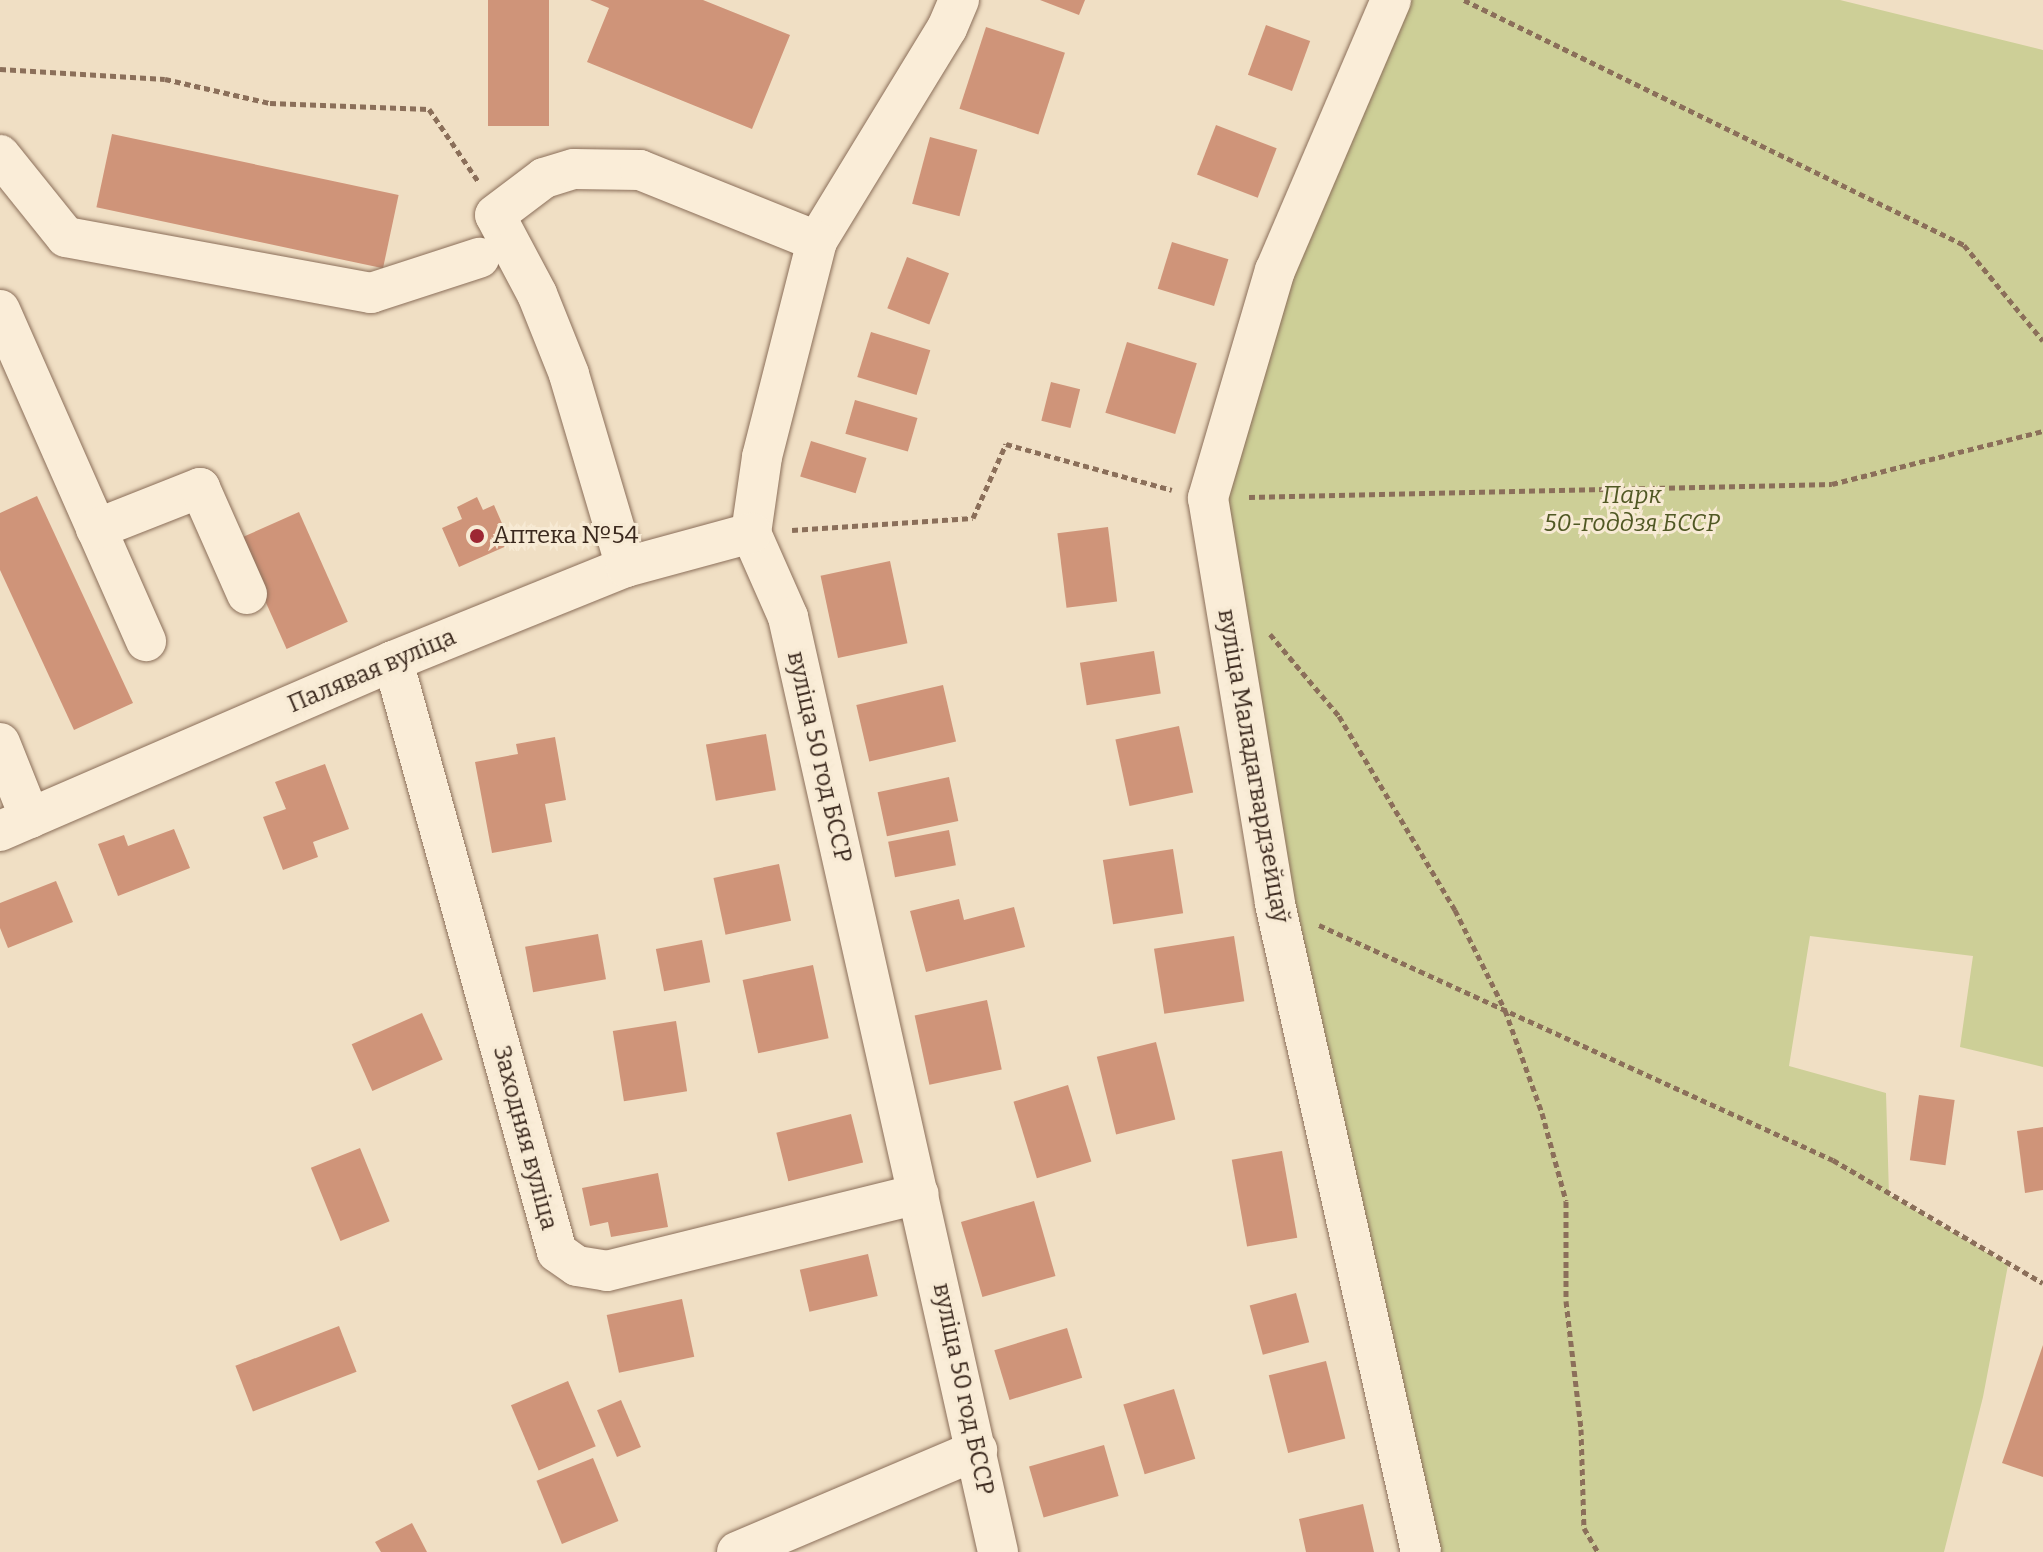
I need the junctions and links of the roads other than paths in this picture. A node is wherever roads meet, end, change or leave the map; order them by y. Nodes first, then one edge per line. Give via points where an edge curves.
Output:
1 (959, 0) edge
2 (1391, 0) edge
3 (0, 155) edge
4 (817, 241) junction
5 (479, 258) dead end
6 (0, 310) edge
7 (96, 529) junction
8 (751, 533) junction
9 (626, 567) junction
10 (247, 594) dead end
11 (146, 641) dead end
12 (393, 661) junction
13 (0, 743) edge
14 (15, 825) edge
15 (919, 1194) junction
16 (977, 1450) junction
17 (737, 1552) edge
18 (998, 1552) edge
19 (1421, 1552) edge

1 - 4 street
2 - 19 street, вуліца Маладагвардзейцаў via 1275,270 1208,498 1275,904
3 - 5 street via 66,237 371,293
4 - 8 street via 765,441
4 - 9 street via 640,170 574,169 544,178 495,215 537,294 569,374
6 - 7 street
7 - 10 street via 200,488
7 - 11 street
8 - 9 street, Палявая вуліца
8 - 15 street, вуліца 50 год БССР via 788,617
9 - 12 street, Палявая вуліца
12 - 14 street, Палявая вуліца
12 - 15 street, Заходняя вуліца via 557,1252 577,1266 607,1271
13 - 14 street
15 - 16 street, вуліца 50 год БССР
16 - 17 street
16 - 18 street, вуліца 50 год БССР

